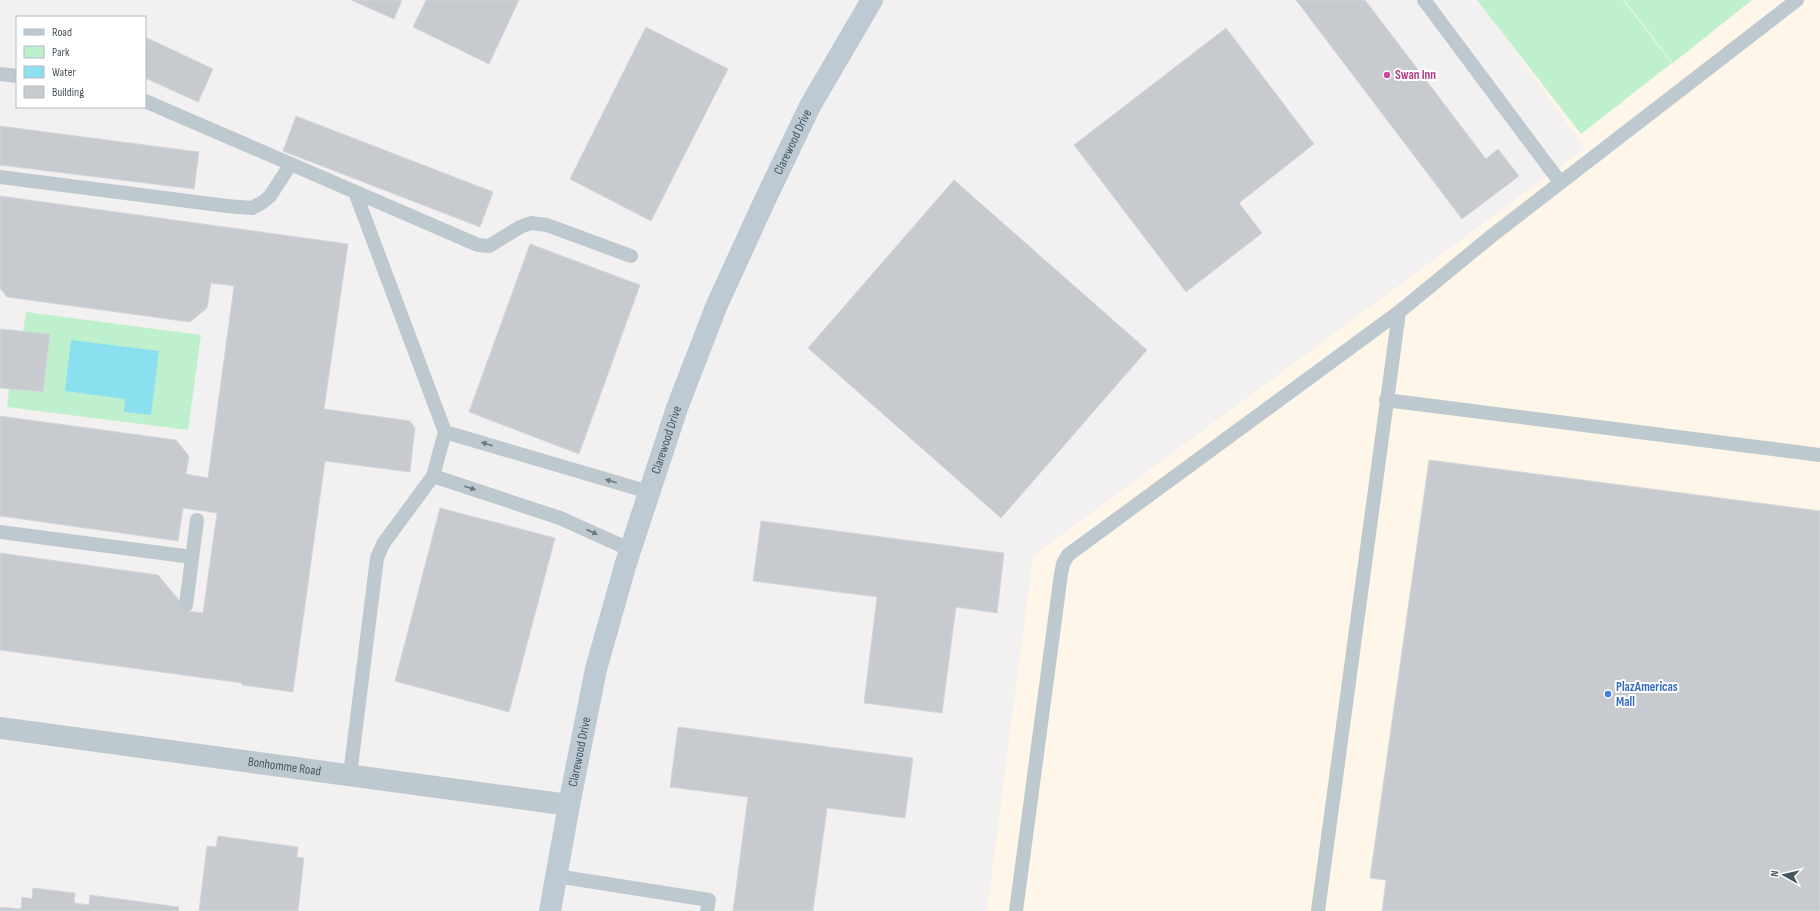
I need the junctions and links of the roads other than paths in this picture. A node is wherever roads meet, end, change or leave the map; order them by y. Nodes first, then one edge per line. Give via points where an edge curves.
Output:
1 (872, 0) edge
2 (1424, 0) edge
3 (1797, 0) edge
4 (0, 74) edge
5 (16, 76) edge
6 (146, 101) edge
7 (291, 164) junction
8 (0, 177) edge
9 (1560, 182) junction
10 (356, 192) junction
11 (631, 256) dead end
12 (1399, 312) junction
13 (1386, 400) junction
14 (445, 432) junction
15 (1820, 455) edge
16 (433, 476) junction
17 (649, 492) junction
18 (197, 520) dead end
19 (0, 532) edge
20 (631, 550) junction
21 (192, 556) junction
22 (186, 605) dead end
23 (0, 728) edge
24 (350, 776) junction
25 (569, 805) junction
26 (556, 876) junction
27 (550, 911) edge
28 (707, 911) edge
29 (1016, 911) edge
30 (1318, 911) edge

1 - 17 street, Clarewood Drive via 810,106 760,208 716,307 677,408
2 - 9 lane
3 - 9 lane
4 - 5 lane
6 - 7 lane
7 - 8 lane via 270,196 252,208
7 - 10 lane
9 - 12 lane
10 - 11 lane via 478,245 489,246 531,223 547,225
10 - 14 lane
12 - 13 lane
12 - 29 lane via 1068,555 1061,574
13 - 15 lane
13 - 30 lane
14 - 16 lane
17 -> 14 lane
16 -> 20 lane via 560,518
16 - 24 lane via 383,544 378,558 374,573
17 - 20 street, Clarewood Drive
18 - 21 lane
19 - 21 lane
20 - 25 street, Clarewood Drive via 596,669
21 - 22 lane
23 - 24 street, Bonhomme Road
24 - 25 street, Bonhomme Road
25 - 26 street, Clarewood Drive
26 - 27 street, Clarewood Drive
26 - 28 lane via 709,900

